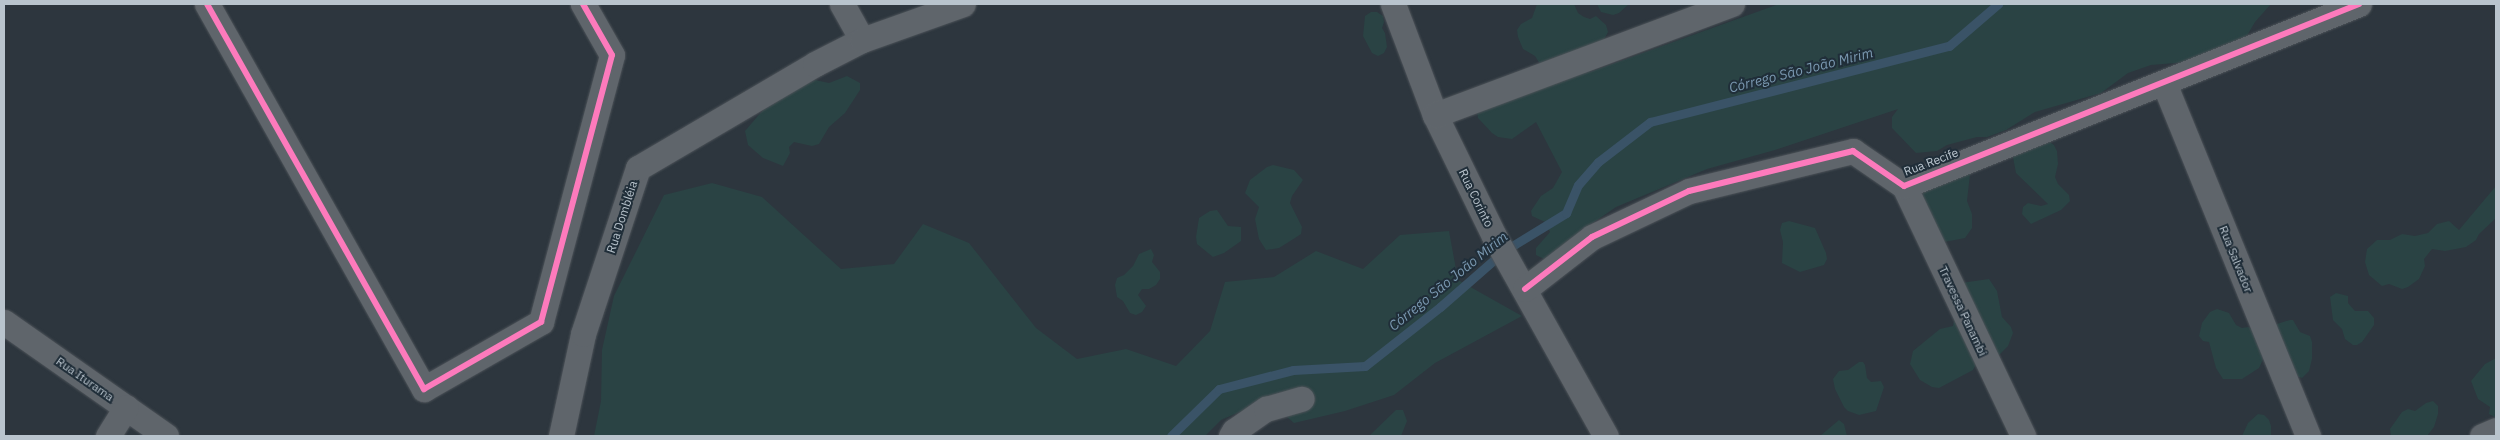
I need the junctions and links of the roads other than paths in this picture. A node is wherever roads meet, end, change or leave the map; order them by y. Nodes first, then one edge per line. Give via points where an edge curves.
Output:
1 (207, 4) edge
2 (583, 4) edge
3 (842, 4) edge
4 (963, 4) edge
5 (1393, 4) edge
6 (1732, 4) edge
7 (2359, 4) edge
8 (862, 40) junction
9 (2164, 83) junction
10 (1435, 115) junction
11 (1904, 186) junction
12 (1518, 279) junction
13 (4, 322) edge
14 (1302, 400) dead end
15 (126, 407) junction
16 (2496, 430) edge
17 (108, 436) edge
18 (166, 436) edge
19 (561, 436) edge
20 (1231, 436) edge
21 (1606, 436) edge
22 (2023, 436) edge
23 (2308, 436) edge
24 (2482, 436) edge

1 - 2 street via 424,388 541,322 612,55
3 - 8 street
4 - 8 street, Rua Dombléia
5 - 10 street, Rua Corinto
6 - 10 street
7 - 9 street, Rua Recife
8 - 19 street, Rua Dombléia via 638,168 583,334
9 - 11 street, Rua Recife
9 - 23 street, Rua Salvador
10 - 12 street, Rua Corinto
11 - 12 street, Rua Recife via 1853,151 1689,191 1592,237
11 - 22 street, Travessa Panambi
12 - 21 street, Rua Corinto
13 - 15 street, Rua Iturama
14 - 20 street via 1266,409
15 - 17 street
15 - 18 street, Rua Iturama
16 - 24 street

